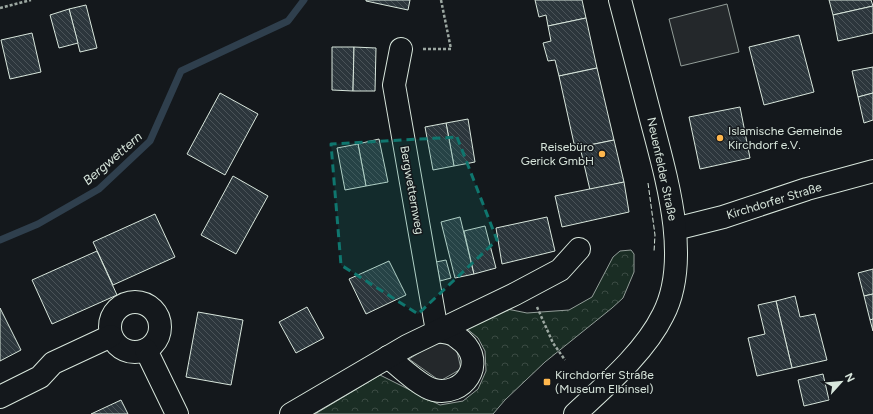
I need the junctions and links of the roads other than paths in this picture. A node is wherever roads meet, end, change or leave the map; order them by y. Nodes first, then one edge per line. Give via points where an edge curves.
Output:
1 (620, 0) edge
2 (402, 49) road end
3 (873, 171) edge
4 (674, 229) junction
5 (580, 249) dead end
6 (437, 331) junction
7 (111, 336) junction
8 (146, 350) junction
9 (388, 357) junction
10 (0, 397) edge
11 (177, 414) edge
12 (291, 414) edge
13 (575, 414) edge

1 - 4 street, Neuenfelder Straße via 667,186
2 - 6 street, Bergwetternweg via 394,85
3 - 4 street, Kirchdorfer Straße via 806,189 723,217
4 - 13 street, Neuenfelder Straße via 675,268 668,306 653,331 619,373
5 - 6 street via 560,270
6 - 9 street
6 - 9 street via 452,334 471,352 471,374 460,385 442,392 433,390
7 - 8 street via 117,345 126,351 136,353
7 - 8 street via 109,327 117,309 134,302 144,304 158,317 160,326 159,336
7 - 10 street via 53,363 40,377
8 - 11 street
9 - 12 street

